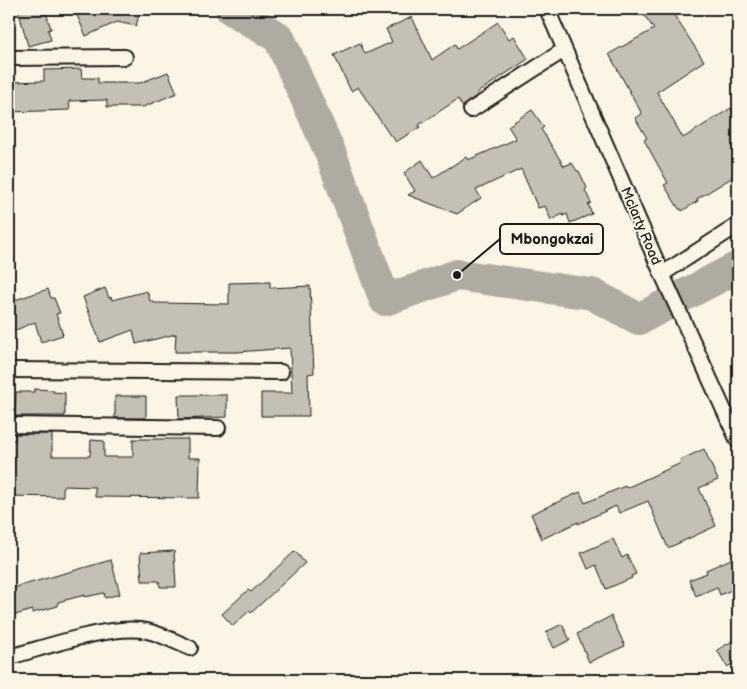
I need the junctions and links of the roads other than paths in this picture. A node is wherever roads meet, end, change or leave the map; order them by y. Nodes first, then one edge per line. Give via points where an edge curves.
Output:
1 (547, 9) edge
2 (564, 50) junction
3 (125, 57) dead end
4 (9, 58) edge
5 (471, 110) dead end
6 (738, 225) edge
7 (662, 274) junction
8 (9, 370) edge
9 (281, 372) dead end
10 (9, 425) edge
11 (218, 428) dead end
12 (738, 441) edge
13 (190, 648) dead end
14 (9, 658) edge

1 - 2 street, Mclarty Road
2 - 5 street
2 - 7 street, Mclarty Road
3 - 4 street
6 - 7 street
7 - 12 street, Mclarty Road
8 - 9 street
10 - 11 street
13 - 14 street via 147,630 124,630 103,632

